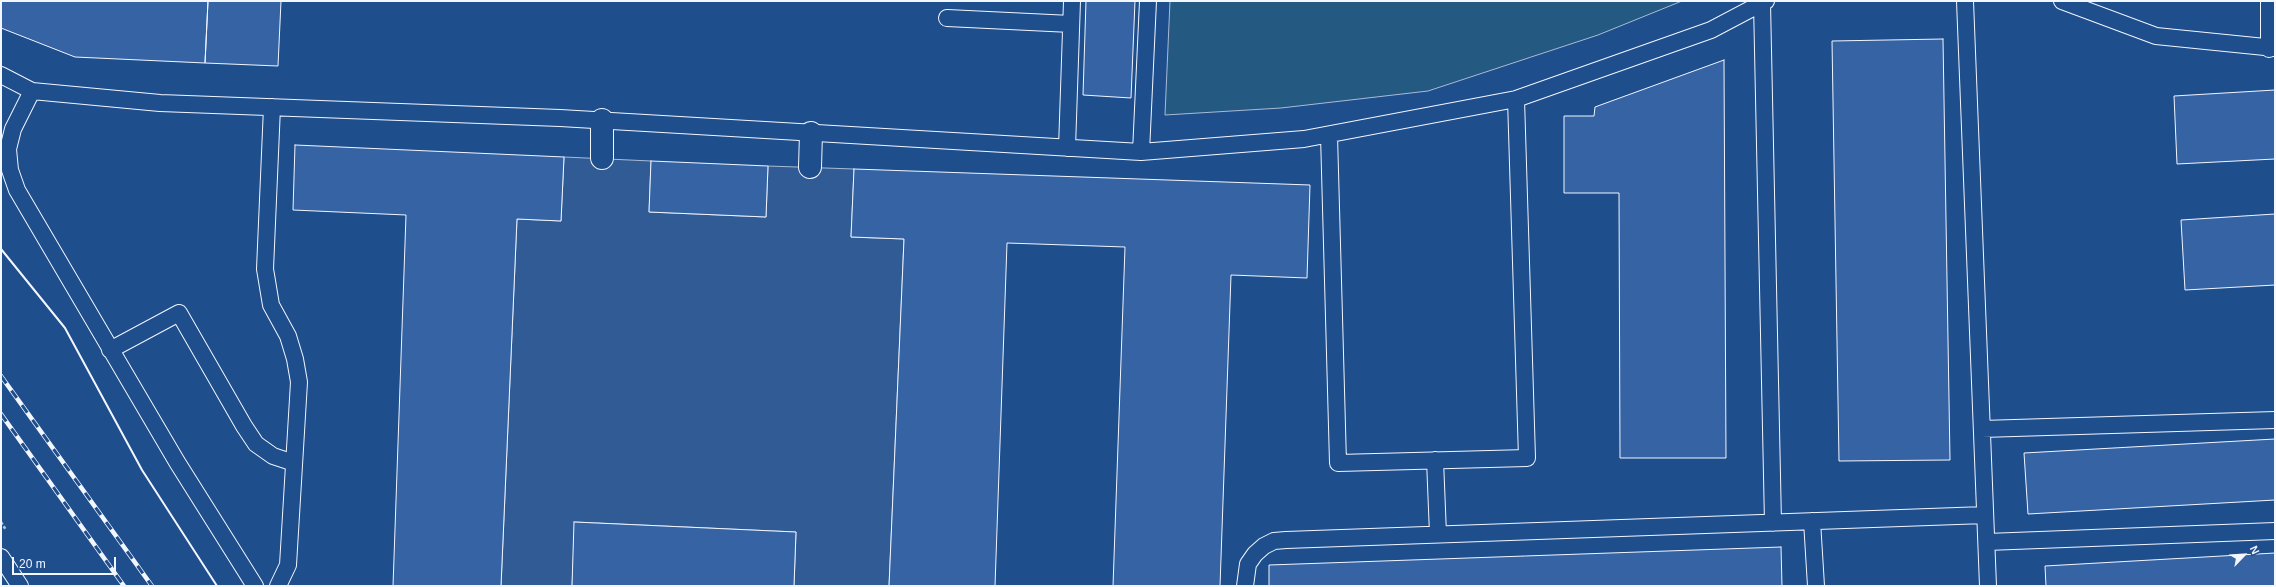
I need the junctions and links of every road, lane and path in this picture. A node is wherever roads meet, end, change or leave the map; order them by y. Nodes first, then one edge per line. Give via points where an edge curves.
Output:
1 (1072, 1) edge
2 (1148, 1) edge
3 (1964, 1) edge
4 (2062, 1) edge
5 (2269, 1) edge
6 (1764, 2) edge
7 (947, 18) dead end
8 (1072, 24) junction
9 (2272, 48) edge
10 (1, 75) edge
11 (32, 91) junction
12 (1516, 99) junction
13 (272, 107) junction
14 (602, 120) junction
15 (811, 133) junction
16 (1329, 135) junction
17 (1067, 148) junction
18 (1141, 152) junction
19 (602, 158) dead end
20 (810, 167) dead end
21 (110, 350) junction
22 (2275, 420) edge
23 (1982, 429) junction
24 (1435, 460) junction
25 (294, 463) junction
26 (1986, 515) junction
27 (1812, 522) junction
28 (1773, 523) junction
29 (2275, 531) edge
30 (1438, 534) junction
31 (1986, 542) junction
32 (1, 557) edge
33 (20, 586) edge
34 (255, 586) edge
35 (278, 586) edge
36 (1245, 586) edge
37 (1816, 586) edge
38 (1988, 586) edge

1 - 8 lane
2 - 18 lane
3 - 23 lane
4 - 9 lane via 2156,36
5 - 9 lane
6 - 12 lane via 1711,30
6 - 28 lane
7 - 8 lane
8 - 17 lane
10 - 11 lane
11 - 13 lane via 160,103
11 - 21 lane via 13,129 8,149 10,170 17,190
12 - 16 lane
12 - 24 lane via 1527,458
13 - 14 lane
13 - 25 lane via 265,269 271,305 288,336 299,382
14 - 15 lane
14 - 19 street
15 - 17 lane
15 - 20 street
16 - 18 lane
16 - 24 lane via 1338,463
17 - 18 lane
21 - 25 lane via 179,313 256,444 273,456
21 - 34 lane
22 - 23 lane
23 - 26 lane
24 - 30 lane
25 - 35 lane via 288,565
26 - 27 lane
26 - 31 lane
27 - 28 lane
27 - 37 lane
28 - 30 lane
29 - 31 lane
30 - 36 lane via 1274,541 1259,550 1248,564
31 - 38 lane
32 - 33 lane

